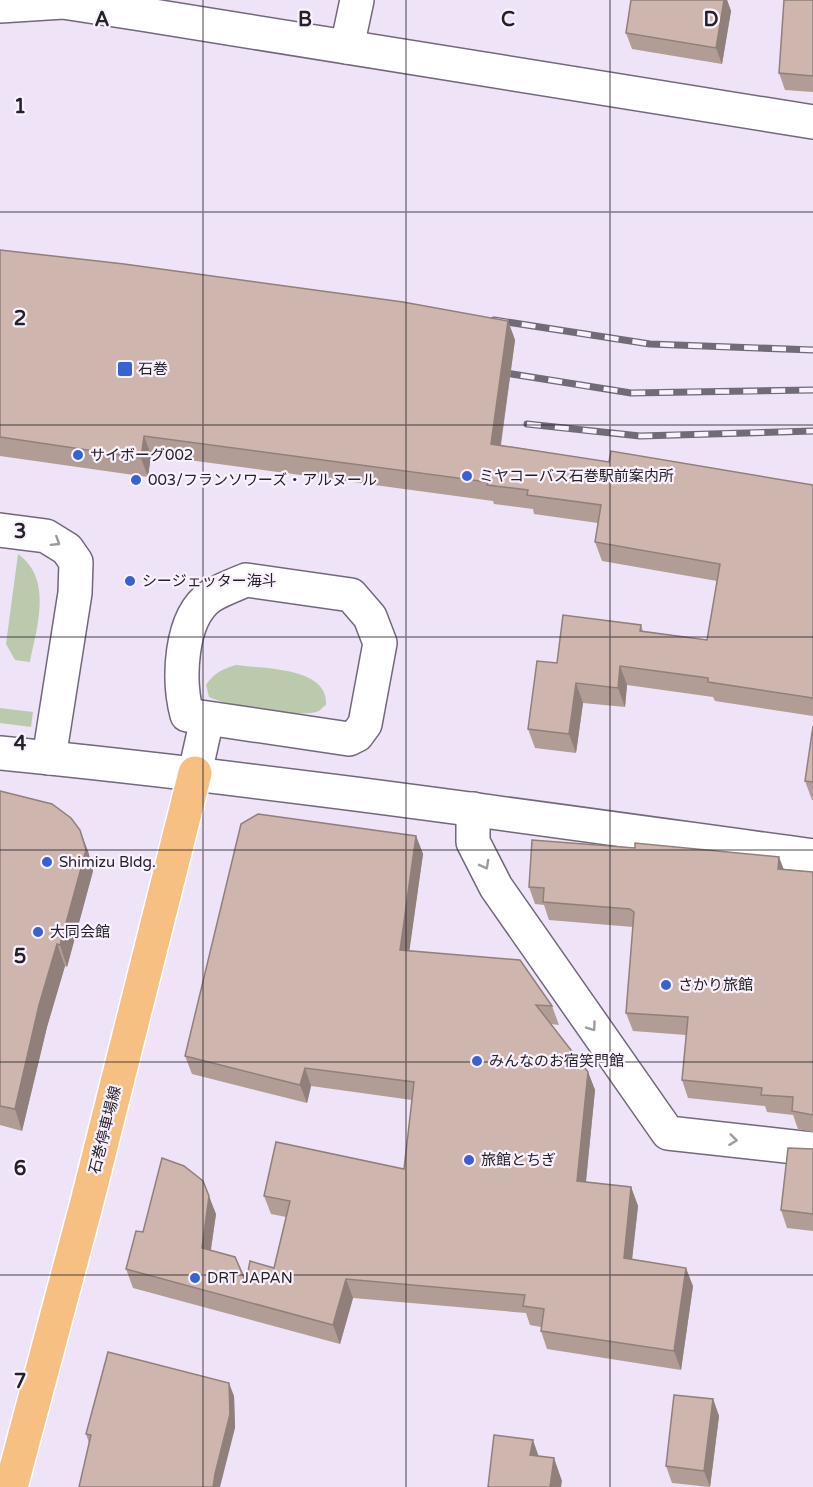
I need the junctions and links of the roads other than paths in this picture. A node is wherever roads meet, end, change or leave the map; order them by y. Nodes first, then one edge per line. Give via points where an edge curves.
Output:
1 (357, 0) edge
2 (0, 6) edge
3 (347, 47) junction
4 (813, 122) edge
5 (0, 530) edge
6 (207, 719) junction
7 (0, 753) edge
8 (49, 758) junction
9 (195, 773) junction
10 (472, 809) junction
11 (813, 856) edge
12 (813, 1149) edge
13 (11, 1487) edge

1 - 3 street
2 - 3 street via 63,2
3 - 4 street
5 -> 8 street via 46,536 67,549 76,562 75,593
6 - 6 street via 187,715 181,693 187,627 209,597 246,580 351,595 369,617 380,643 365,724 357,735 349,739
6 - 9 street
7 - 8 street
8 - 9 street
9 - 10 street
9 - 13 main road, 石巻停車場線
10 - 11 street
10 -> 12 street via 472,842 496,887 668,1133

